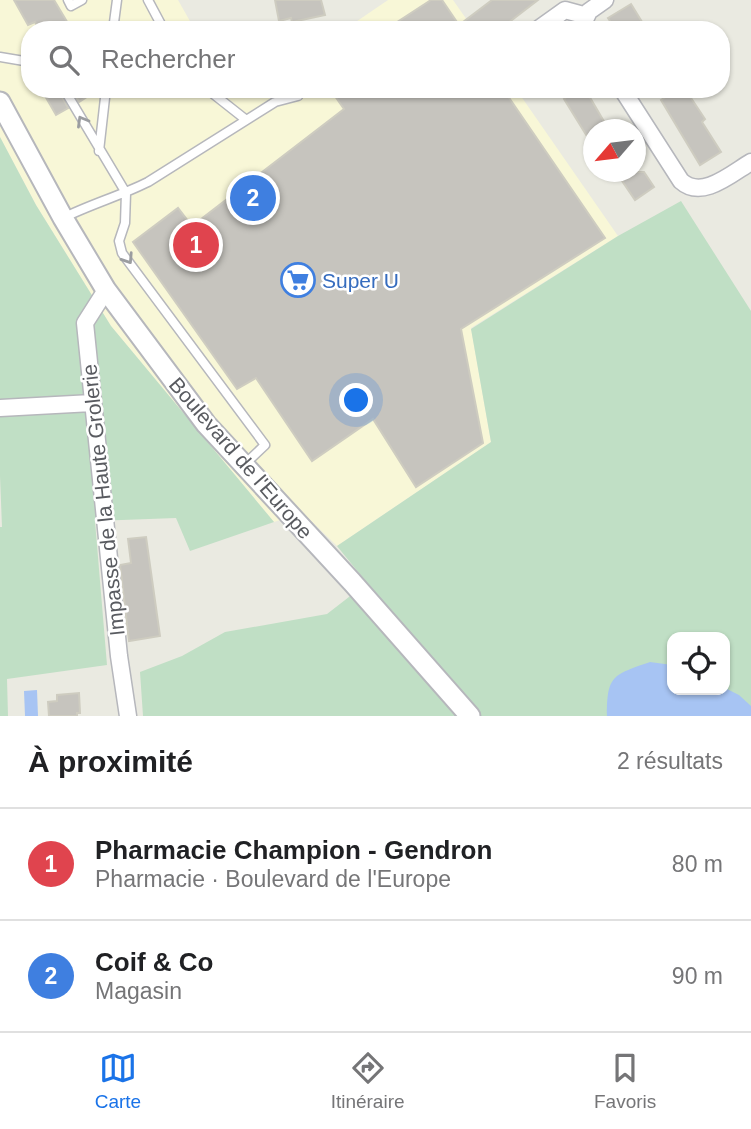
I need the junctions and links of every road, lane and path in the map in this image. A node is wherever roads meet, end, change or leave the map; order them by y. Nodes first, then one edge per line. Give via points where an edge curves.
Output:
1 (68, 0) edge
2 (82, 0) edge
3 (117, 0) edge
4 (148, 0) edge
5 (605, 0) edge
6 (114, 21) edge
7 (159, 21) edge
8 (550, 21) edge
9 (583, 21) edge
10 (586, 21) edge
11 (0, 57) edge
12 (21, 60) edge
13 (69, 98) edge
14 (105, 98) edge
15 (218, 98) edge
16 (290, 98) edge
17 (628, 98) edge
18 (1, 102) edge
19 (245, 119) junction
20 (99, 151) junction
21 (751, 162) edge
22 (126, 193) junction
23 (63, 218) junction
24 (106, 290) junction
25 (92, 403) junction
26 (0, 408) edge
27 (243, 465) junction
28 (128, 716) edge
29 (470, 716) edge

1 - 2 lane via 71,6
3 - 6 lane
4 - 7 lane
5 - 10 street via 588,12
8 - 9 street via 565,10
11 - 12 lane
20 -> 13 lane
14 - 20 lane
15 - 19 lane
16 - 19 lane
17 - 21 street via 687,186 706,188
18 - 23 street, Boulevard de l'Europe
19 - 22 lane
20 - 22 lane
22 - 23 lane
22 -> 27 lane via 119,241 122,253 265,445
23 - 24 street, Boulevard de l'Europe
24 - 25 street, Impasse de la Haute Grolerie via 85,323
24 - 27 street, Boulevard de l'Europe via 206,424
25 - 26 street
25 - 28 street, Impasse de la Haute Grolerie
27 - 29 street, Boulevard de l'Europe

